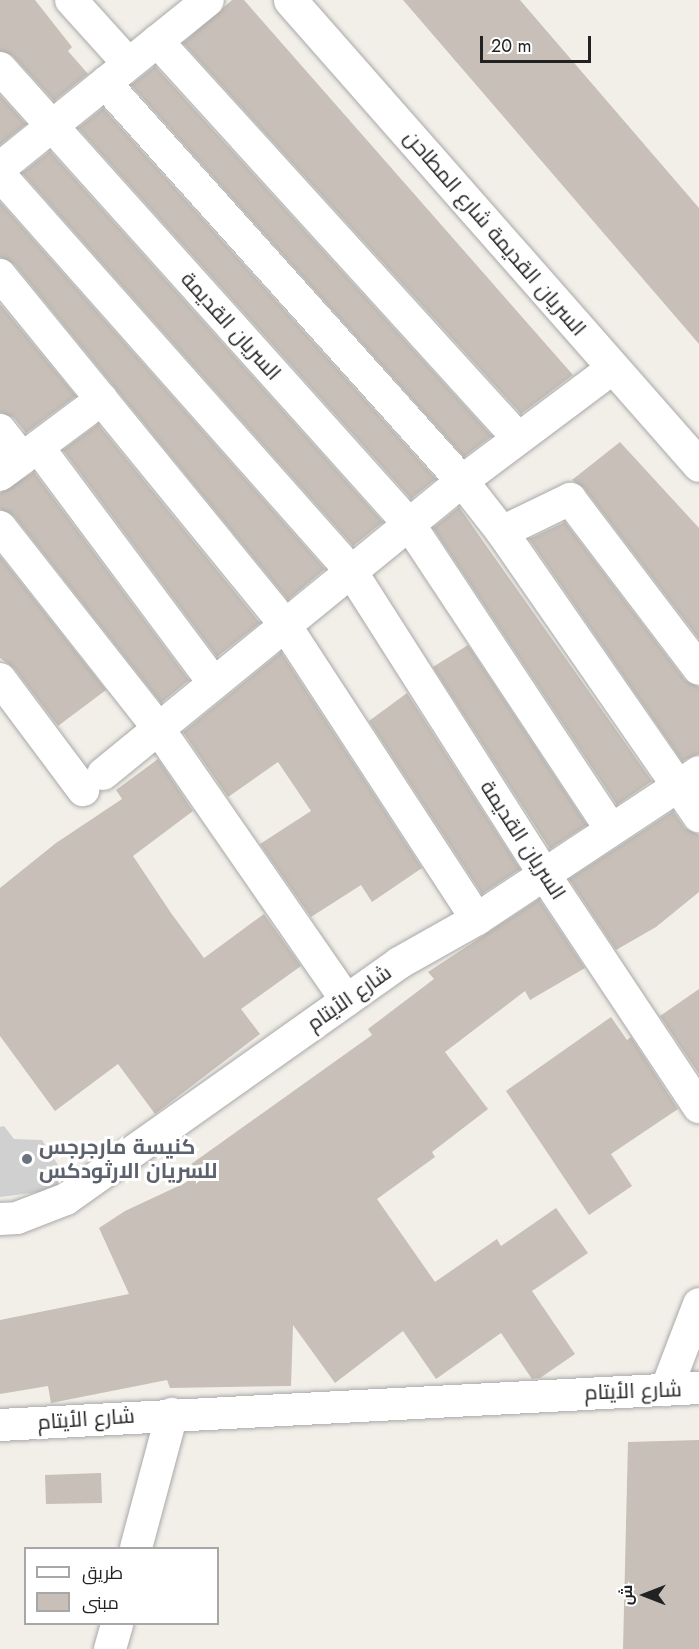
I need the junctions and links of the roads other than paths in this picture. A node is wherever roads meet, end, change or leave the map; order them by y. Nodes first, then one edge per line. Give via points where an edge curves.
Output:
1 (71, 0) edge
2 (208, 0) edge
3 (290, 0) edge
4 (157, 41) junction
5 (128, 63) junction
6 (0, 68) edge
7 (105, 83) junction
8 (53, 128) junction
9 (0, 168) edge
10 (0, 175) edge
11 (0, 274) edge
12 (613, 368) junction
13 (102, 399) junction
14 (0, 430) edge
15 (519, 438) junction
16 (20, 460) edge
17 (699, 465) edge
18 (462, 480) junction
19 (409, 524) junction
20 (0, 526) edge
21 (502, 532) junction
22 (351, 571) junction
23 (285, 625) junction
24 (699, 669) edge
25 (0, 679) edge
26 (214, 683) junction
27 (158, 729) junction
28 (688, 779) edge
29 (699, 817) edge
30 (611, 829) junction
31 (544, 874) junction
32 (477, 919) junction
33 (346, 1000) junction
34 (699, 1107) edge
35 (0, 1219) edge
36 (699, 1304) edge
37 (699, 1389) edge
38 (666, 1390) junction
39 (172, 1414) junction
40 (0, 1425) edge
41 (136, 1547) edge
42 (116, 1625) edge
43 (110, 1649) edge

1 - 5 street
2 - 4 street
3 - 12 street, السريان القديمة شارع المطاحن
4 - 5 street
4 - 15 street
5 - 7 street
6 - 8 street, السريان القديمة
7 - 8 street
7 - 18 street
8 - 9 street
8 - 19 street, السريان القديمة
10 - 22 street, السريان القديمة
11 - 13 street
12 - 15 street
12 - 17 street, السريان القديمة شارع المطاحن
13 - 16 street
13 - 23 street
14 - 16 street
15 - 18 street
16 - 26 street
18 - 19 street
18 - 21 street
19 - 22 street
19 - 30 street, السريان القديمة
20 - 27 street
21 - 24 street via 570,499
21 - 28 street
22 - 23 street
22 - 31 street, السريان القديمة
23 - 26 street
23 - 32 street
25 - 27 street via 93,782
26 - 27 street
27 - 33 street
28 - 29 street
28 - 30 street, شارع الأيتام
30 - 31 street, شارع الأيتام
31 - 32 street, شارع الأيتام
31 - 34 street, السريان القديمة
32 - 33 street, شارع الأيتام via 399,963
33 - 35 street, شارع الأيتام via 66,1199 17,1218
36 - 38 street
37 - 38 street, شارع الأيتام
38 - 39 street, شارع الأيتام
39 - 40 street, شارع الأيتام
39 - 41 street, شارع الأيتام
42 - 43 street

